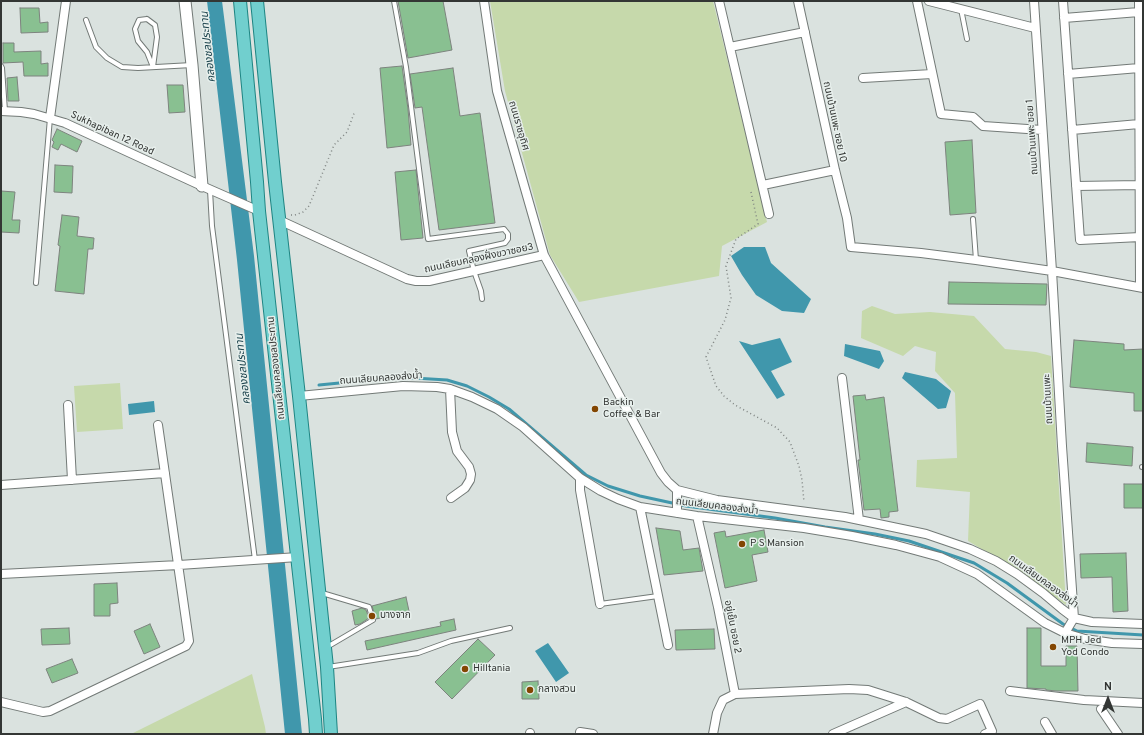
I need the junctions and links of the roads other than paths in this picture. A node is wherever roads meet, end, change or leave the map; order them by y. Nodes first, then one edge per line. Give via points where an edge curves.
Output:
1 (66, 1) edge
2 (185, 1) edge
3 (240, 1) edge
4 (257, 1) edge
5 (394, 1) edge
6 (484, 1) edge
7 (719, 1) edge
8 (798, 1) edge
9 (917, 1) edge
10 (929, 1) edge
11 (1034, 1) edge
12 (1063, 1) edge
13 (1139, 1) edge
14 (961, 9) junction
15 (1139, 12) junction
16 (1064, 18) junction
17 (86, 20) dead end
18 (1035, 28) junction
19 (805, 32) junction
20 (967, 39) dead end
21 (730, 47) junction
22 (192, 65) junction
23 (1, 66) edge
24 (154, 67) junction
25 (1139, 68) junction
26 (932, 74) junction
27 (1068, 74) junction
28 (863, 78) dead end
29 (3, 111) edge
30 (50, 118) junction
31 (1139, 124) junction
32 (1042, 130) junction
33 (1072, 130) junction
34 (834, 170) junction
35 (257, 182) junction
36 (275, 182) junction
37 (763, 185) junction
38 (1140, 185) junction
39 (1076, 186) junction
40 (206, 188) junction
41 (259, 211) junction
42 (769, 214) dead end
43 (279, 217) junction
44 (973, 219) dead end
45 (281, 235) junction
46 (1140, 237) junction
47 (544, 255) junction
48 (976, 260) junction
49 (474, 271) junction
50 (1052, 271) junction
51 (36, 283) dead end
52 (268, 287) junction
53 (1141, 288) edge
54 (482, 299) dead end
55 (842, 378) dead end
56 (450, 389) junction
57 (299, 396) junction
58 (68, 405) dead end
59 (158, 425) dead end
60 (165, 473) junction
61 (580, 478) junction
62 (72, 480) junction
63 (1, 485) edge
64 (677, 490) junction
65 (452, 498) dead end
66 (640, 507) junction
67 (677, 513) junction
68 (698, 516) junction
69 (859, 520) junction
70 (298, 557) junction
71 (255, 560) junction
72 (179, 565) junction
73 (1, 574) edge
74 (320, 592) junction
75 (658, 596) junction
76 (600, 604) joint
77 (1074, 618) junction
78 (1143, 624) edge
79 (510, 628) dead end
80 (1065, 633) junction
81 (1143, 644) edge
82 (668, 645) dead end
83 (325, 648) junction
84 (327, 667) junction
85 (1010, 691) dead end
86 (735, 694) junction
87 (1, 702) edge
88 (906, 702) junction
89 (1143, 704) edge
90 (1101, 710) dead end
91 (1045, 722) dead end
92 (580, 732) dead end
93 (316, 734) edge
94 (331, 734) edge
95 (593, 734) edge
96 (713, 734) edge
97 (833, 734) edge
98 (985, 734) edge
99 (1052, 734) edge
100 (1118, 734) edge

1 - 30 street
2 - 22 main road
3 - 35 main road, ถนนเลียบคลองชลประทาน
4 - 36 main road, ถนนเลียบคลองชลประทาน
5 - 49 lane via 406,66 428,239 504,230 508,234 505,243 469,250
6 - 47 street, ถนนราชอุทิศ via 498,91
7 - 21 street
8 - 19 street, ถนนบ้านแพะ ซอย 10
9 - 26 street
10 - 14 street
11 - 18 street, ถนนบ้านแพะ ซอย 1
12 - 16 street
13 - 15 street
14 - 18 street
14 - 20 lane
15 - 16 street
15 - 25 street
16 - 27 street
17 - 24 lane via 96,47 107,58 122,66
18 - 32 street, ถนนบ้านแพะ ซอย 1
19 - 21 street
19 - 34 street, ถนนบ้านแพะ ซอย 10
21 - 37 street
22 - 24 lane
22 - 40 main road
23 - 29 lane
24 - 24 lane via 138,41 135,29 139,20 147,19 155,25 157,36
25 - 27 street
25 - 31 street
26 - 28 street
26 - 32 street via 941,114 973,117 983,126
27 - 33 street
29 - 30 street, Sukhapiban 12 Road
30 - 40 street, Sukhapiban 12 Road
30 - 51 lane
31 - 33 street
31 - 38 street
32 - 50 street, ถนนบ้านแพะ ซอย 1
33 - 39 street
34 - 37 street
34 - 48 street, ถนนบ้านแพะ ซอย 10 via 851,247
35 - 36 main road via 262,202 270,207 275,202
35 - 41 main road, ถนนเลียบคลองชลประทาน
36 - 43 main road, ถนนเลียบคลองชลประทาน
37 - 42 street
38 - 39 street
38 - 46 street
39 - 46 street via 1080,240
40 - 41 street, Sukhapiban 12 Road
40 - 71 lane
41 - 52 main road, ถนนเลียบคลองชลประทาน
43 - 45 main road, ถนนเลียบคลองชลประทาน
43 - 49 street, ถนนเลียบคลองฝั่งขวาซอย3 via 407,279 429,281
44 - 48 lane
45 - 52 main road via 278,230 274,231 277,267
45 - 57 main road, ถนนเลียบคลองชลประทาน
46 - 53 street
47 - 49 street, ถนนเลียบคลองฝั่งขวาซอย3
47 - 64 street, ถนนเลียบคลองฝั่งขวาซอย3 via 661,473
48 - 50 street
49 - 54 lane
50 - 53 street
50 - 77 street, ถนนบ้านแพะ
52 - 70 main road, ถนนเลียบคลองชลประทาน
55 - 69 street
56 - 57 street, ถนนเลียบคลองส่งน้ำ via 403,386
56 - 61 street, ถนนเลียบคลองส่งน้ำ via 472,397 524,427
56 - 65 street via 452,432 457,451 471,474 465,488
57 - 74 main road, ถนนเลียบคลองชลประทาน
58 - 62 street
59 - 60 street
60 - 62 street
60 - 72 street
61 - 66 street, ถนนเลียบคลองส่งน้ำ via 601,492
61 - 76 street
62 - 63 street
64 - 67 street
64 - 69 street, ถนนเลียบคลองส่งน้ำ via 717,500
66 - 67 street, ถนนเลียบคลองส่งน้ำ
66 - 75 street
67 - 68 street, ถนนเลียบคลองส่งน้ำ
68 - 80 street, ถนนเลียบคลองส่งน้ำ via 852,536 940,557 977,574 1045,623
68 - 86 street, อยู่เย็น ซอย 2
69 - 77 street, ถนนเลียบคลองส่งน้ำ via 926,534 970,549 1017,574
70 - 71 street
70 - 93 main road, ถนนเลียบคลองชลประทาน
71 - 72 street
72 - 73 street
72 - 87 street via 189,641 186,646 50,711 43,712
74 - 83 main road, ถนนเลียบคลองชลประทาน
74 - 83 lane via 369,606 373,620
75 - 76 lane
75 - 82 street
77 - 78 street, ถนนเลียบคลองส่งน้ำ via 1092,622
77 - 80 street
79 - 84 lane via 451,641 418,654
80 - 81 street, ถนนเลียบคลองส่งน้ำ via 1112,643
83 - 84 main road, ถนนเลียบคลองชลประทาน
84 - 94 main road, ถนนเลียบคลองชลประทาน
85 - 89 street
86 - 88 street via 849,689 868,690
86 - 96 street via 723,700
88 - 97 street
88 - 98 street via 939,718 947,719 980,704 992,731
90 - 100 street
91 - 99 street
92 - 95 street

